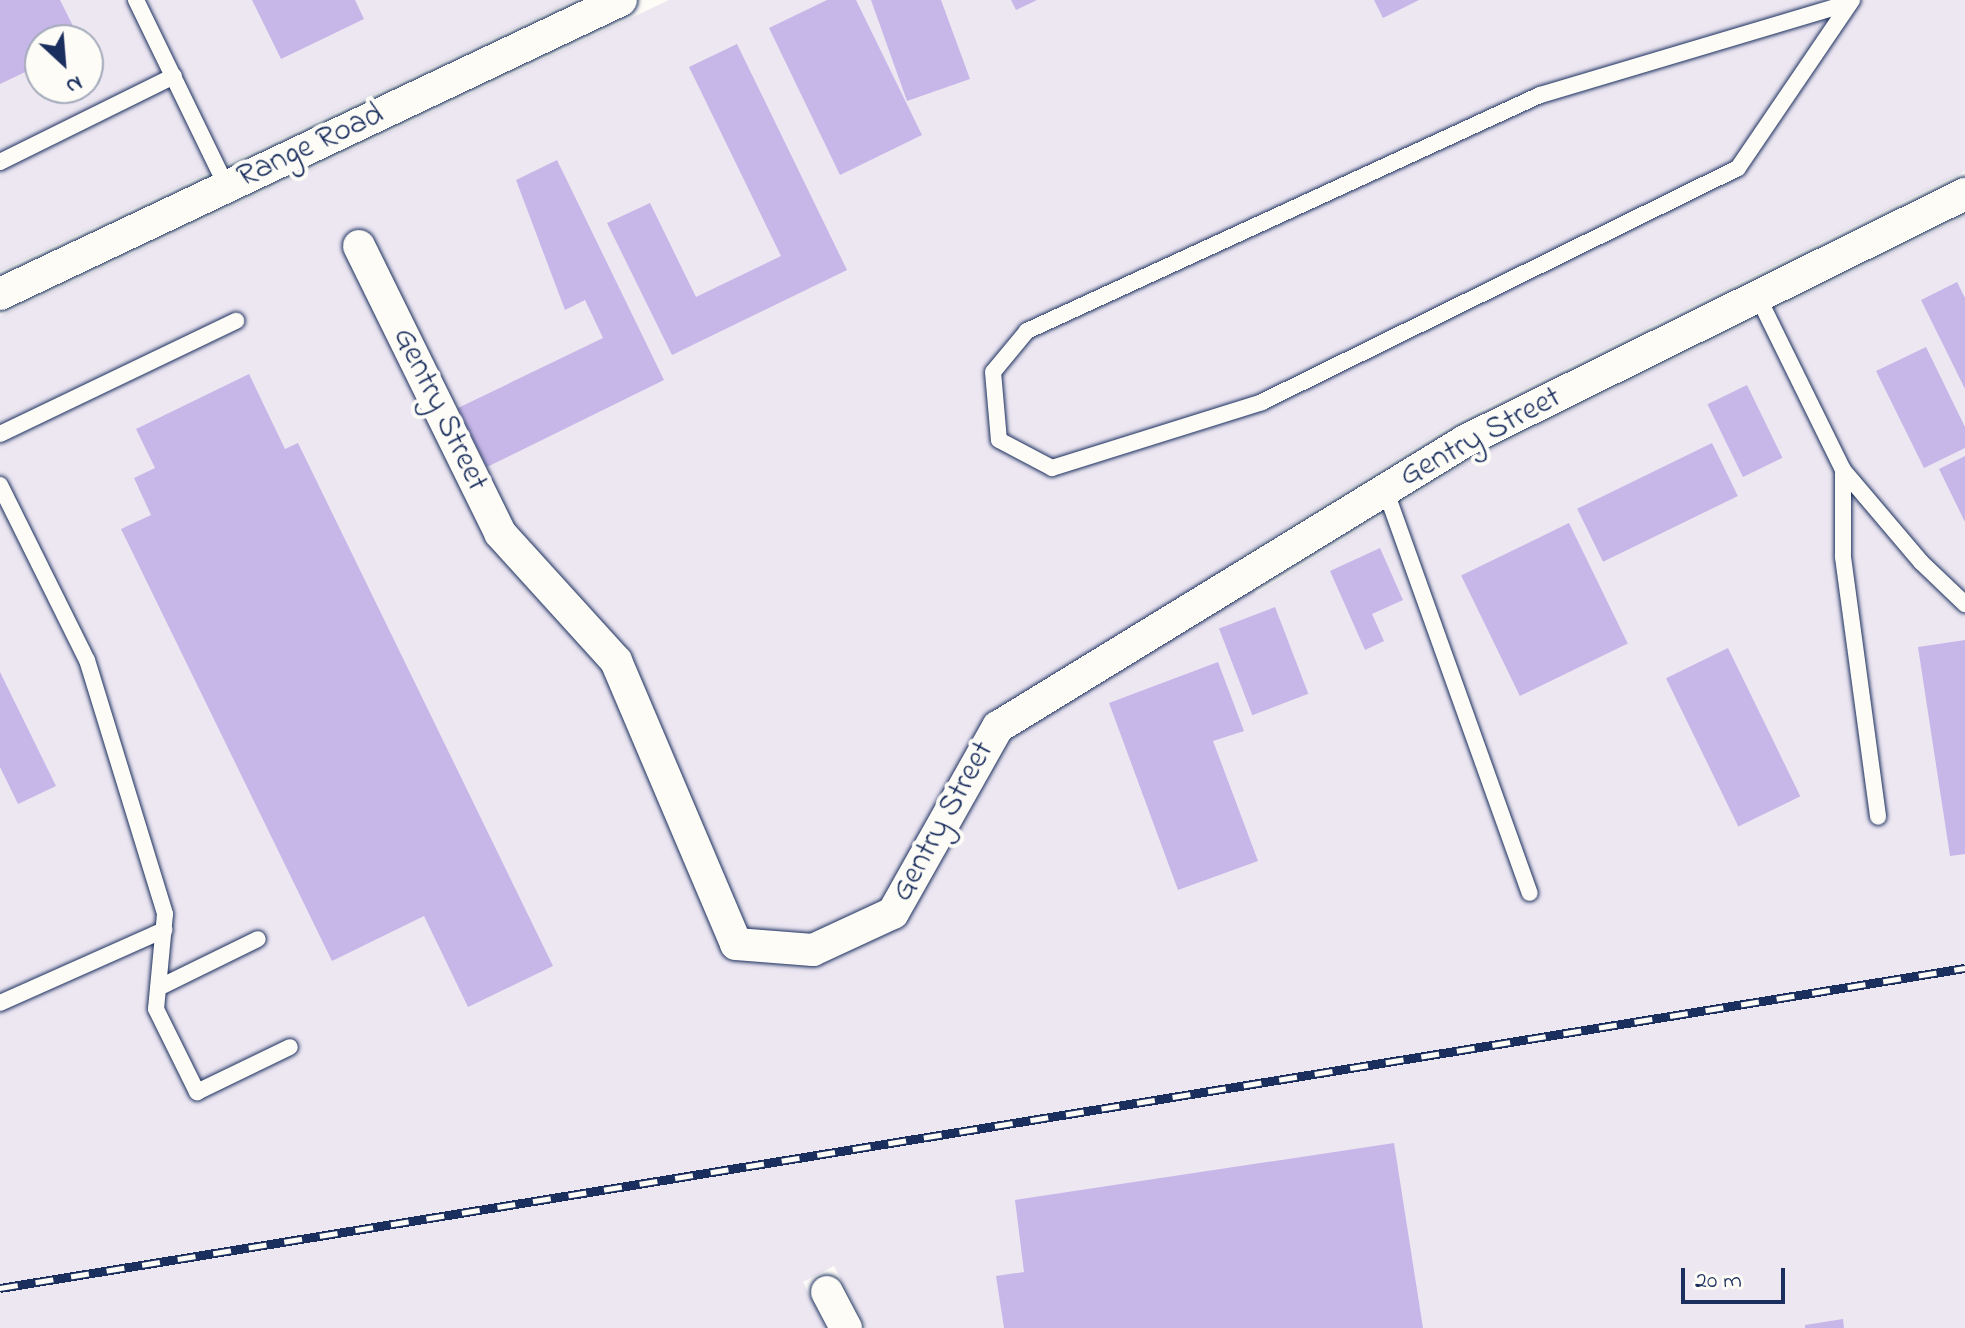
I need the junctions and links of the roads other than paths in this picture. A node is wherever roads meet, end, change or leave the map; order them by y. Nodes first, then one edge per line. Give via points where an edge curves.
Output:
1 (136, 0) edge
2 (621, 0) edge
3 (1850, 1) edge
4 (174, 76) junction
5 (0, 162) edge
6 (227, 187) junction
7 (1962, 203) edge
8 (359, 246) dead end
9 (0, 294) edge
10 (1758, 297) junction
11 (236, 321) dead end
12 (0, 434) edge
13 (1843, 470) junction
14 (0, 485) edge
15 (1385, 489) junction
16 (1965, 604) edge
17 (1878, 817) dead end
18 (1530, 893) dead end
19 (164, 930) junction
20 (258, 939) dead end
21 (158, 988) junction
22 (0, 1003) edge
23 (290, 1047) dead end

1 - 4 lane
2 - 6 street, Range Road
3 - 3 lane via 1540,95 1027,331 993,372 999,440 1052,468 1262,402 1738,168
4 - 5 lane
4 - 6 lane
6 - 9 street, Range Road
7 - 10 street, Gentry Street
8 - 15 street, Gentry Street via 500,533 616,661 736,944 813,950 893,913 998,727
10 - 13 lane
10 - 15 street, Gentry Street via 1465,441
11 - 12 lane
13 - 16 lane
13 - 17 lane via 1843,557
14 - 19 lane via 87,660 165,914
15 - 18 lane
19 - 21 lane
19 - 22 lane
20 - 21 lane
21 - 23 lane via 156,1009 197,1092

